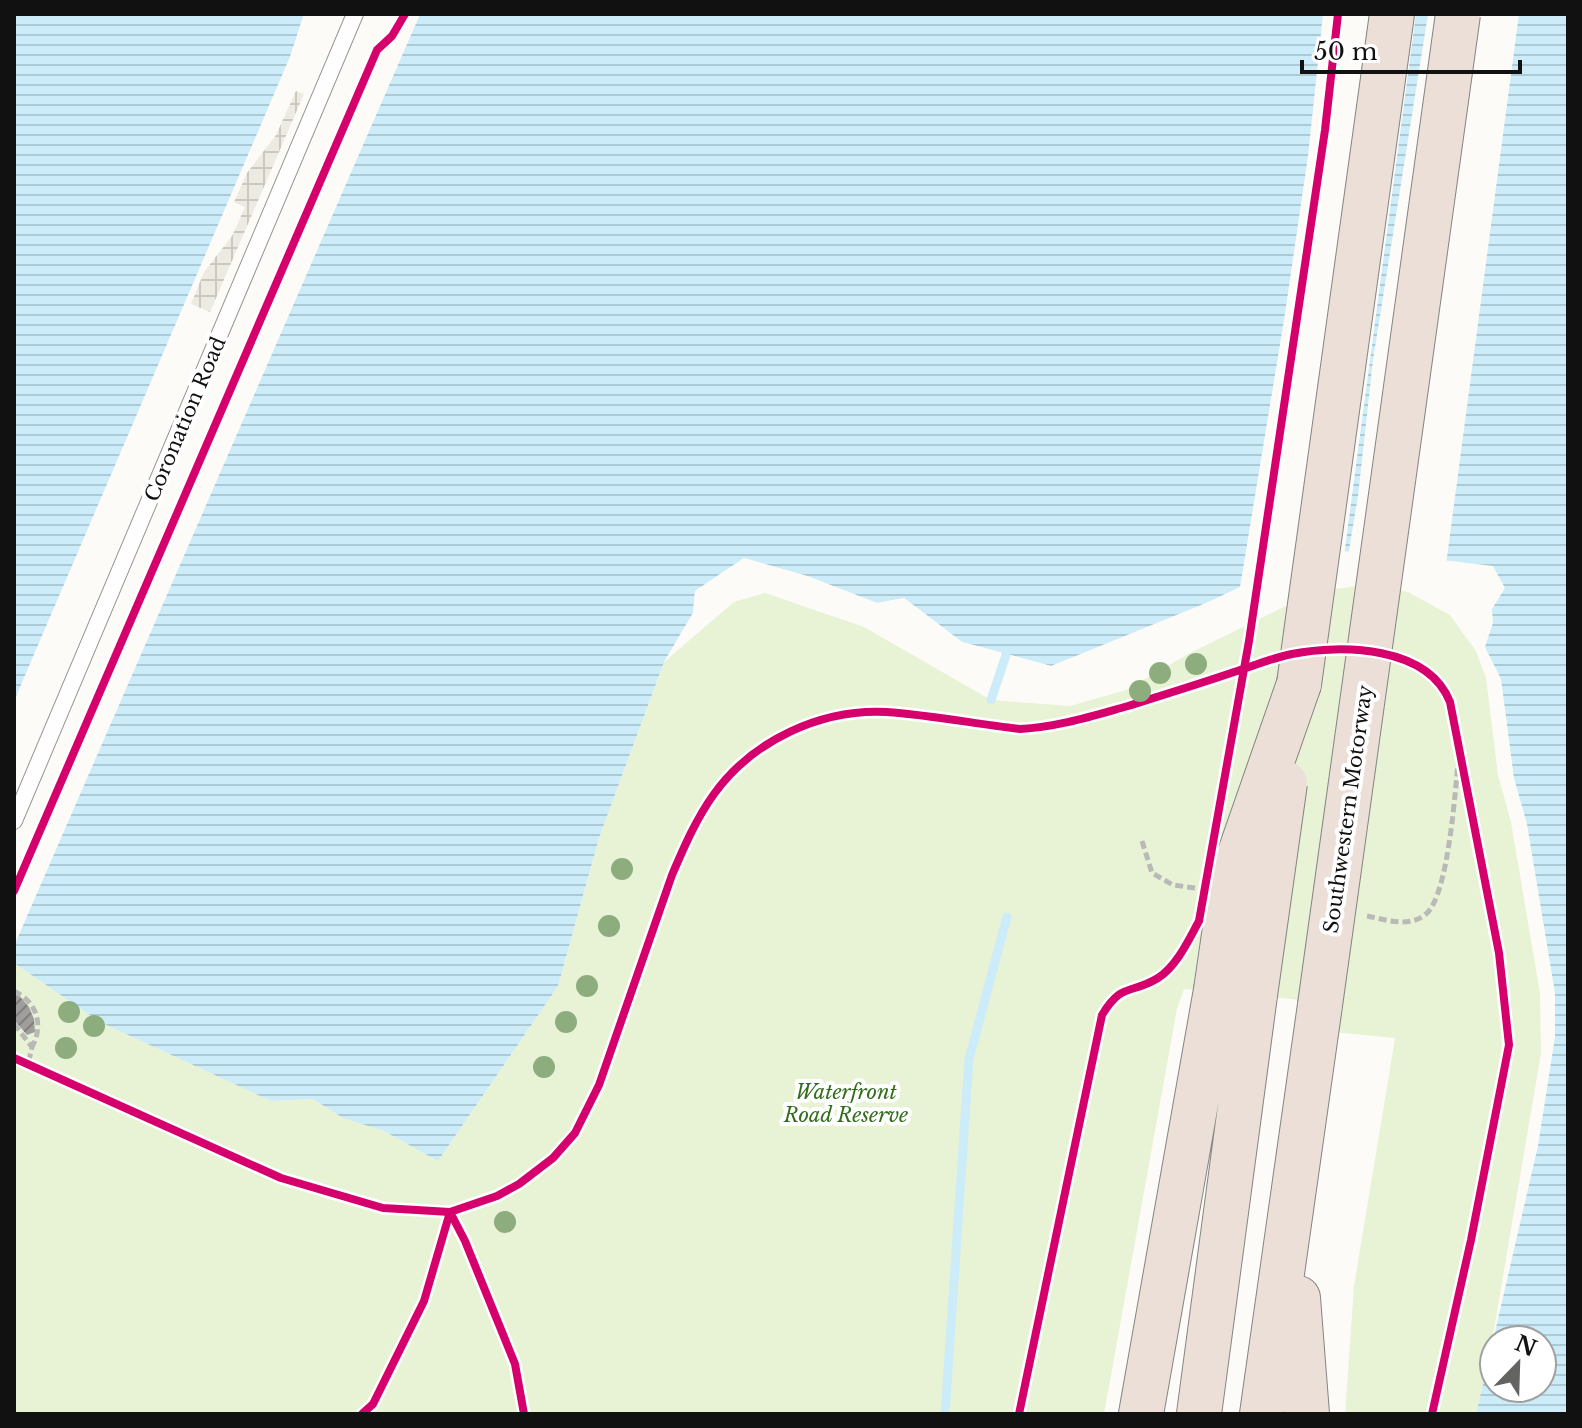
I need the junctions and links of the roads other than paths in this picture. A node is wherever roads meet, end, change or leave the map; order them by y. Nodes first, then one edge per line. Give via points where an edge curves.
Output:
1 (1392, 14) edge
2 (1458, 14) edge
3 (355, 16) edge
4 (14, 821) edge
5 (1235, 993) junction
6 (1291, 1216) junction
7 (1141, 1414) edge
8 (1199, 1414) edge
9 (1262, 1414) edge
10 (1307, 1414) edge

1 - 5 highway, bridge via 1299,684
2 - 6 highway, Southwestern Motorway, bridge
3 - 4 lane, Coronation Road
5 - 7 highway
5 - 8 highway
6 - 9 highway, Southwestern Motorway
6 - 10 highway

